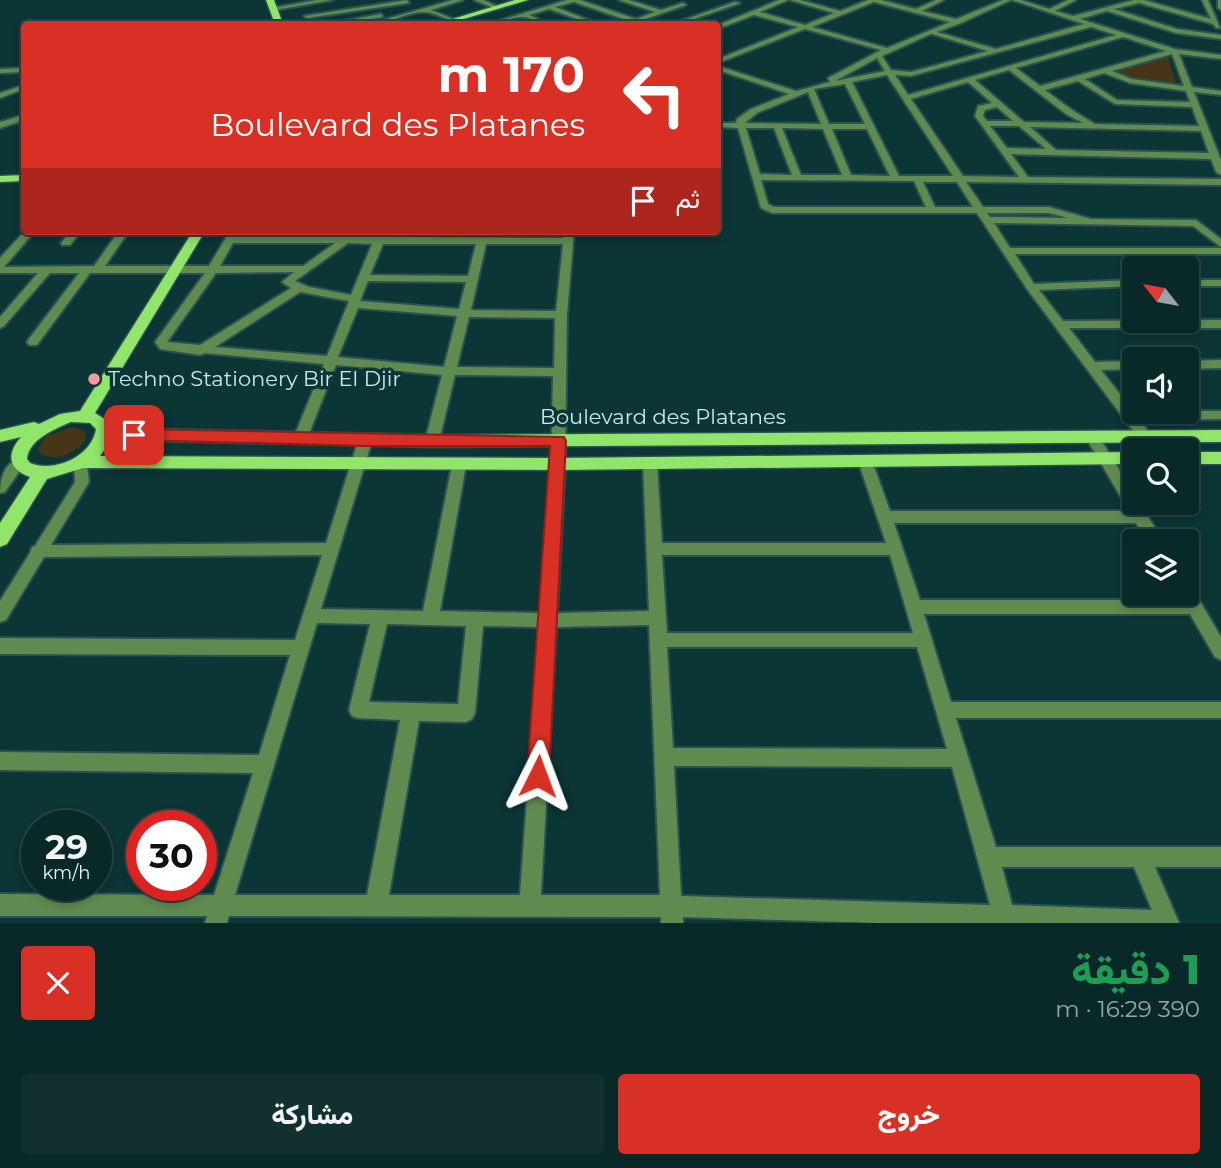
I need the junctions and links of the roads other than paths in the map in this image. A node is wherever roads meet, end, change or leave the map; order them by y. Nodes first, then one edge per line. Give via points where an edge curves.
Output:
1 (330, 0) edge
2 (460, 0) edge
3 (477, 0) edge
4 (524, 0) edge
5 (622, 0) edge
6 (668, 0) edge
7 (727, 0) edge
8 (762, 0) edge
9 (785, 0) edge
10 (793, 0) edge
11 (941, 0) edge
12 (1008, 0) edge
13 (1015, 0) edge
14 (1073, 0) edge
15 (1139, 0) edge
16 (1205, 0) edge
17 (1220, 0) edge
18 (406, 1) edge
19 (569, 1) edge
20 (737, 3) junction
21 (273, 4) edge
22 (303, 4) junction
23 (683, 5) junction
24 (548, 7) junction
25 (498, 8) junction
26 (1221, 8) edge
27 (752, 9) junction
28 (1107, 9) junction
29 (425, 10) junction
30 (343, 11) junction
31 (916, 11) junction
32 (1050, 11) junction
33 (661, 12) junction
34 (707, 12) junction
35 (841, 13) junction
36 (522, 15) junction
37 (307, 16) junction
38 (396, 18) junction
39 (1075, 18) junction
40 (278, 21) edge
41 (308, 21) edge
42 (346, 21) edge
43 (357, 21) edge
44 (384, 21) edge
45 (453, 21) joint
46 (503, 21) edge
47 (538, 21) edge
48 (588, 21) edge
49 (635, 21) joint
50 (682, 21) edge
51 (716, 21) edge
52 (959, 22) junction
53 (1216, 23) junction
54 (1093, 24) junction
55 (721, 25) edge
56 (804, 28) junction
57 (934, 33) junction
58 (1125, 34) junction
59 (1221, 34) edge
60 (993, 50) junction
61 (1174, 51) junction
62 (882, 52) junction
63 (1221, 57) edge
64 (721, 60) edge
65 (1010, 67) junction
66 (721, 69) edge
67 (21, 70) edge
68 (0, 71) edge
69 (1105, 71) junction
70 (891, 72) junction
71 (1079, 78) junction
72 (970, 79) junction
73 (847, 81) junction
74 (824, 85) junction
75 (21, 88) edge
76 (810, 88) junction
77 (1040, 89) junction
78 (1189, 89) junction
79 (795, 93) junction
80 (1221, 93) edge
81 (0, 96) edge
82 (908, 97) junction
83 (1000, 104) junction
84 (1195, 105) junction
85 (984, 123) junction
86 (721, 125) edge
87 (1027, 125) junction
88 (742, 126) junction
89 (777, 126) junction
90 (825, 127) junction
91 (871, 127) junction
92 (1096, 127) junction
93 (1205, 130) junction
94 (1004, 151) junction
95 (1055, 152) junction
96 (1215, 156) junction
97 (1221, 172) edge
98 (756, 177) junction
99 (0, 178) edge
100 (798, 178) junction
101 (848, 178) junction
102 (896, 178) junction
103 (917, 179) junction
104 (961, 179) junction
105 (1025, 179) junction
106 (21, 181) edge
107 (21, 181) edge
108 (1221, 182) edge
109 (0, 184) edge
110 (932, 210) junction
111 (983, 215) junction
112 (27, 235) edge
113 (73, 235) edge
114 (121, 235) edge
115 (196, 235) edge
116 (232, 235) edge
117 (315, 235) edge
118 (356, 235) edge
119 (381, 235) edge
120 (568, 236) edge
121 (348, 239) junction
122 (482, 241) junction
123 (66, 243) dead end
124 (1221, 244) edge
125 (1007, 251) junction
126 (1221, 251) edge
127 (0, 268) edge
128 (308, 269) junction
129 (47, 270) junction
130 (92, 270) junction
131 (212, 270) junction
132 (174, 271) junction
133 (364, 278) junction
134 (472, 279) junction
135 (1122, 283) edge
136 (1199, 283) edge
137 (1221, 283) edge
138 (1031, 287) junction
139 (298, 288) junction
140 (354, 301) junction
141 (463, 313) junction
142 (561, 315) junction
143 (0, 324) edge
144 (1221, 324) edge
145 (1059, 325) junction
146 (33, 342) dead end
147 (200, 351) junction
148 (331, 360) junction
149 (1221, 364) edge
150 (1122, 365) edge
151 (1199, 365) edge
152 (1090, 366) junction
153 (449, 372) junction
154 (560, 372) junction
155 (1122, 408) edge
156 (1199, 415) edge
157 (1221, 415) edge
158 (85, 416) junction
159 (47, 424) junction
160 (1134, 424) edge
161 (106, 434) junction
162 (0, 436) edge
163 (1221, 436) edge
164 (1145, 437) junction
165 (1093, 438) junction
166 (300, 439) junction
167 (365, 441) junction
168 (432, 441) junction
169 (559, 441) junction
170 (0, 458) edge
171 (1107, 458) junction
172 (1122, 458) edge
173 (1199, 458) edge
174 (1221, 458) edge
175 (865, 461) junction
176 (81, 462) junction
177 (650, 463) junction
178 (558, 464) junction
179 (359, 465) junction
180 (459, 465) junction
181 (20, 466) junction
182 (42, 473) junction
183 (0, 488) edge
184 (886, 517) junction
185 (1141, 517) junction
186 (1148, 529) edge
187 (0, 539) edge
188 (331, 549) junction
189 (653, 549) junction
190 (896, 549) junction
191 (37, 551) junction
192 (1122, 602) edge
193 (1194, 606) edge
194 (913, 607) junction
195 (0, 615) edge
196 (311, 616) junction
197 (380, 618) junction
198 (429, 618) junction
199 (656, 618) junction
200 (475, 619) junction
201 (547, 620) junction
202 (657, 640) junction
203 (923, 640) junction
204 (0, 646) edge
205 (299, 648) junction
206 (1221, 652) edge
207 (944, 710) junction
208 (1221, 710) edge
209 (411, 712) junction
210 (663, 757) junction
211 (959, 758) junction
212 (0, 761) edge
213 (265, 764) junction
214 (989, 857) junction
215 (1140, 857) junction
216 (1221, 858) edge
217 (0, 905) edge
218 (376, 906) junction
219 (530, 906) junction
220 (219, 914) edge
221 (671, 915) edge
222 (1003, 916) junction
223 (1167, 922) edge

1 - 22 street
2 - 29 street
3 - 25 street
4 - 25 main road
5 - 33 street
6 - 23 street
7 - 20 street
8 - 27 street
9 - 27 street
10 - 35 street
11 - 31 street
12 - 52 street
13 - 32 street
14 - 32 street
15 - 28 street
15 - 53 street
16 - 53 street
17 - 26 street
18 - 29 street
18 - 30 street
19 - 24 street
19 - 49 street
20 - 27 street
20 - 34 street
21 - 22 street
21 - 40 main road
22 - 37 street
23 - 33 street
23 - 34 street
24 - 36 street
24 - 48 street
25 - 45 main road
27 - 51 street
27 - 55 street
27 - 56 street
28 - 39 street
28 - 59 street via 1176,32
29 - 38 street
29 - 45 street
30 - 37 street
30 - 42 street
31 - 35 street via 874,0
31 - 52 street
32 - 39 street
33 - 49 street
34 - 50 street
35 - 56 street
36 - 46 street
36 - 47 street
37 - 41 street
38 - 43 street
38 - 44 street
39 - 54 street
52 - 57 street
53 - 59 street
54 - 58 street
54 - 60 street
56 - 62 street
56 - 64 street
57 - 60 street
57 - 62 street
58 - 61 street
58 - 65 street
60 - 70 street via 911,74
61 - 63 street
61 - 69 street
61 - 78 street
62 - 70 street
62 - 74 street
65 - 72 street
65 - 77 street
66 - 79 street
67 - 68 street
69 - 71 street
69 - 78 street via 1130,81
70 - 73 street
70 - 82 street
71 - 77 street
71 - 84 street via 1115,102
72 - 82 street
72 - 83 street
73 - 74 street
73 - 91 street
74 - 76 street
75 - 81 street
76 - 79 street
76 - 90 street
77 - 92 street
78 - 80 street
78 - 84 street
79 - 88 street via 754,111 740,121
82 - 104 street
83 - 85 street via 978,111
83 - 87 street
84 - 93 street
85 - 87 street
85 - 94 street
86 - 88 street
87 - 92 street
87 - 95 street
88 - 89 street
88 - 98 street
89 - 90 street
89 - 100 street
90 - 91 street
90 - 101 street
91 - 102 street
92 - 93 street
93 - 96 street
94 - 95 street
94 - 105 street
95 - 96 street
96 - 97 street
98 - 100 street
98 - 110 street via 764,206 772,210
99 - 106 main road
100 - 101 street
101 - 102 street
102 - 103 street
103 - 104 street
103 - 110 street
104 - 105 street
104 - 111 street
105 - 108 street
107 - 109 main road
110 - 111 street
111 - 124 street via 1196,223
111 - 125 street
112 - 127 street
113 - 123 street
114 - 130 street
115 - 132 main road
116 - 117 street
116 - 131 street
117 - 121 street
118 - 121 street
119 - 121 street
119 - 122 street
119 - 133 street
120 - 122 street
120 - 142 street
121 - 128 street
122 - 134 street
125 - 126 street
125 - 138 street
127 - 129 street
128 - 131 street
128 - 139 street via 287,282
129 - 130 street
129 - 143 street
130 - 132 street
130 - 146 street
131 - 132 street
131 - 147 street via 161,342
132 - 158 main road
133 - 134 street
133 - 140 street
134 - 141 street
135 - 138 street
136 - 137 street
138 - 145 street
139 - 140 street
139 - 147 street
140 - 141 street
140 - 148 street
141 - 142 street
141 - 153 street
142 - 154 street
144 - 145 street
145 - 152 street
147 - 148 street
148 - 153 street
148 - 166 street
149 - 151 street
150 - 152 street
152 - 155 street
153 - 154 street
153 - 168 street
154 - 169 street
156 - 157 street
158 - 159 main road
158 - 161 main road via 101,422
159 - 162 main road
159 - 181 main road via 20,446
160 - 164 street
161 - 166 main road, Boulevard des Platanes
161 - 176 main road via 94,453
163 - 164 main road, Boulevard des Platanes
164 - 165 main road, Boulevard des Platanes
165 - 169 main road, Boulevard des Platanes
165 - 171 street
166 - 167 main road, Boulevard des Platanes
167 - 168 main road, Boulevard des Platanes
167 - 179 street
168 - 169 main road, Boulevard des Platanes
169 - 178 street
170 - 181 main road
171 - 172 main road
171 - 175 main road
171 - 185 street
173 - 174 main road
175 - 177 main road
175 - 184 street
176 - 179 main road
176 - 182 main road
176 - 191 street via 82,482
177 - 178 main road
177 - 189 street
178 - 180 main road
178 - 201 street
179 - 180 main road
179 - 188 street
180 - 198 street
181 - 182 main road
181 - 183 street
182 - 187 main road
184 - 185 street
184 - 190 street
185 - 186 street
188 - 191 street
188 - 196 street
189 - 190 street
189 - 199 street
190 - 194 street
191 - 195 street
192 - 194 street
193 - 206 street
194 - 203 street
196 - 197 street
196 - 205 street
197 - 198 street
197 - 209 street via 358,709
198 - 200 street
199 - 201 street
199 - 202 street
200 - 201 street
200 - 209 street via 466,713
201 - 219 street
202 - 203 street
202 - 210 street
203 - 207 street
204 - 205 street
205 - 213 street
207 - 208 street
207 - 211 street
209 - 218 street
210 - 211 street
210 - 221 street
211 - 214 street
212 - 213 street
213 - 220 street
214 - 215 street
214 - 222 street
215 - 216 street
215 - 223 street
217 - 220 street
218 - 219 street
218 - 220 street
219 - 221 street
221 - 222 street
222 - 223 street

